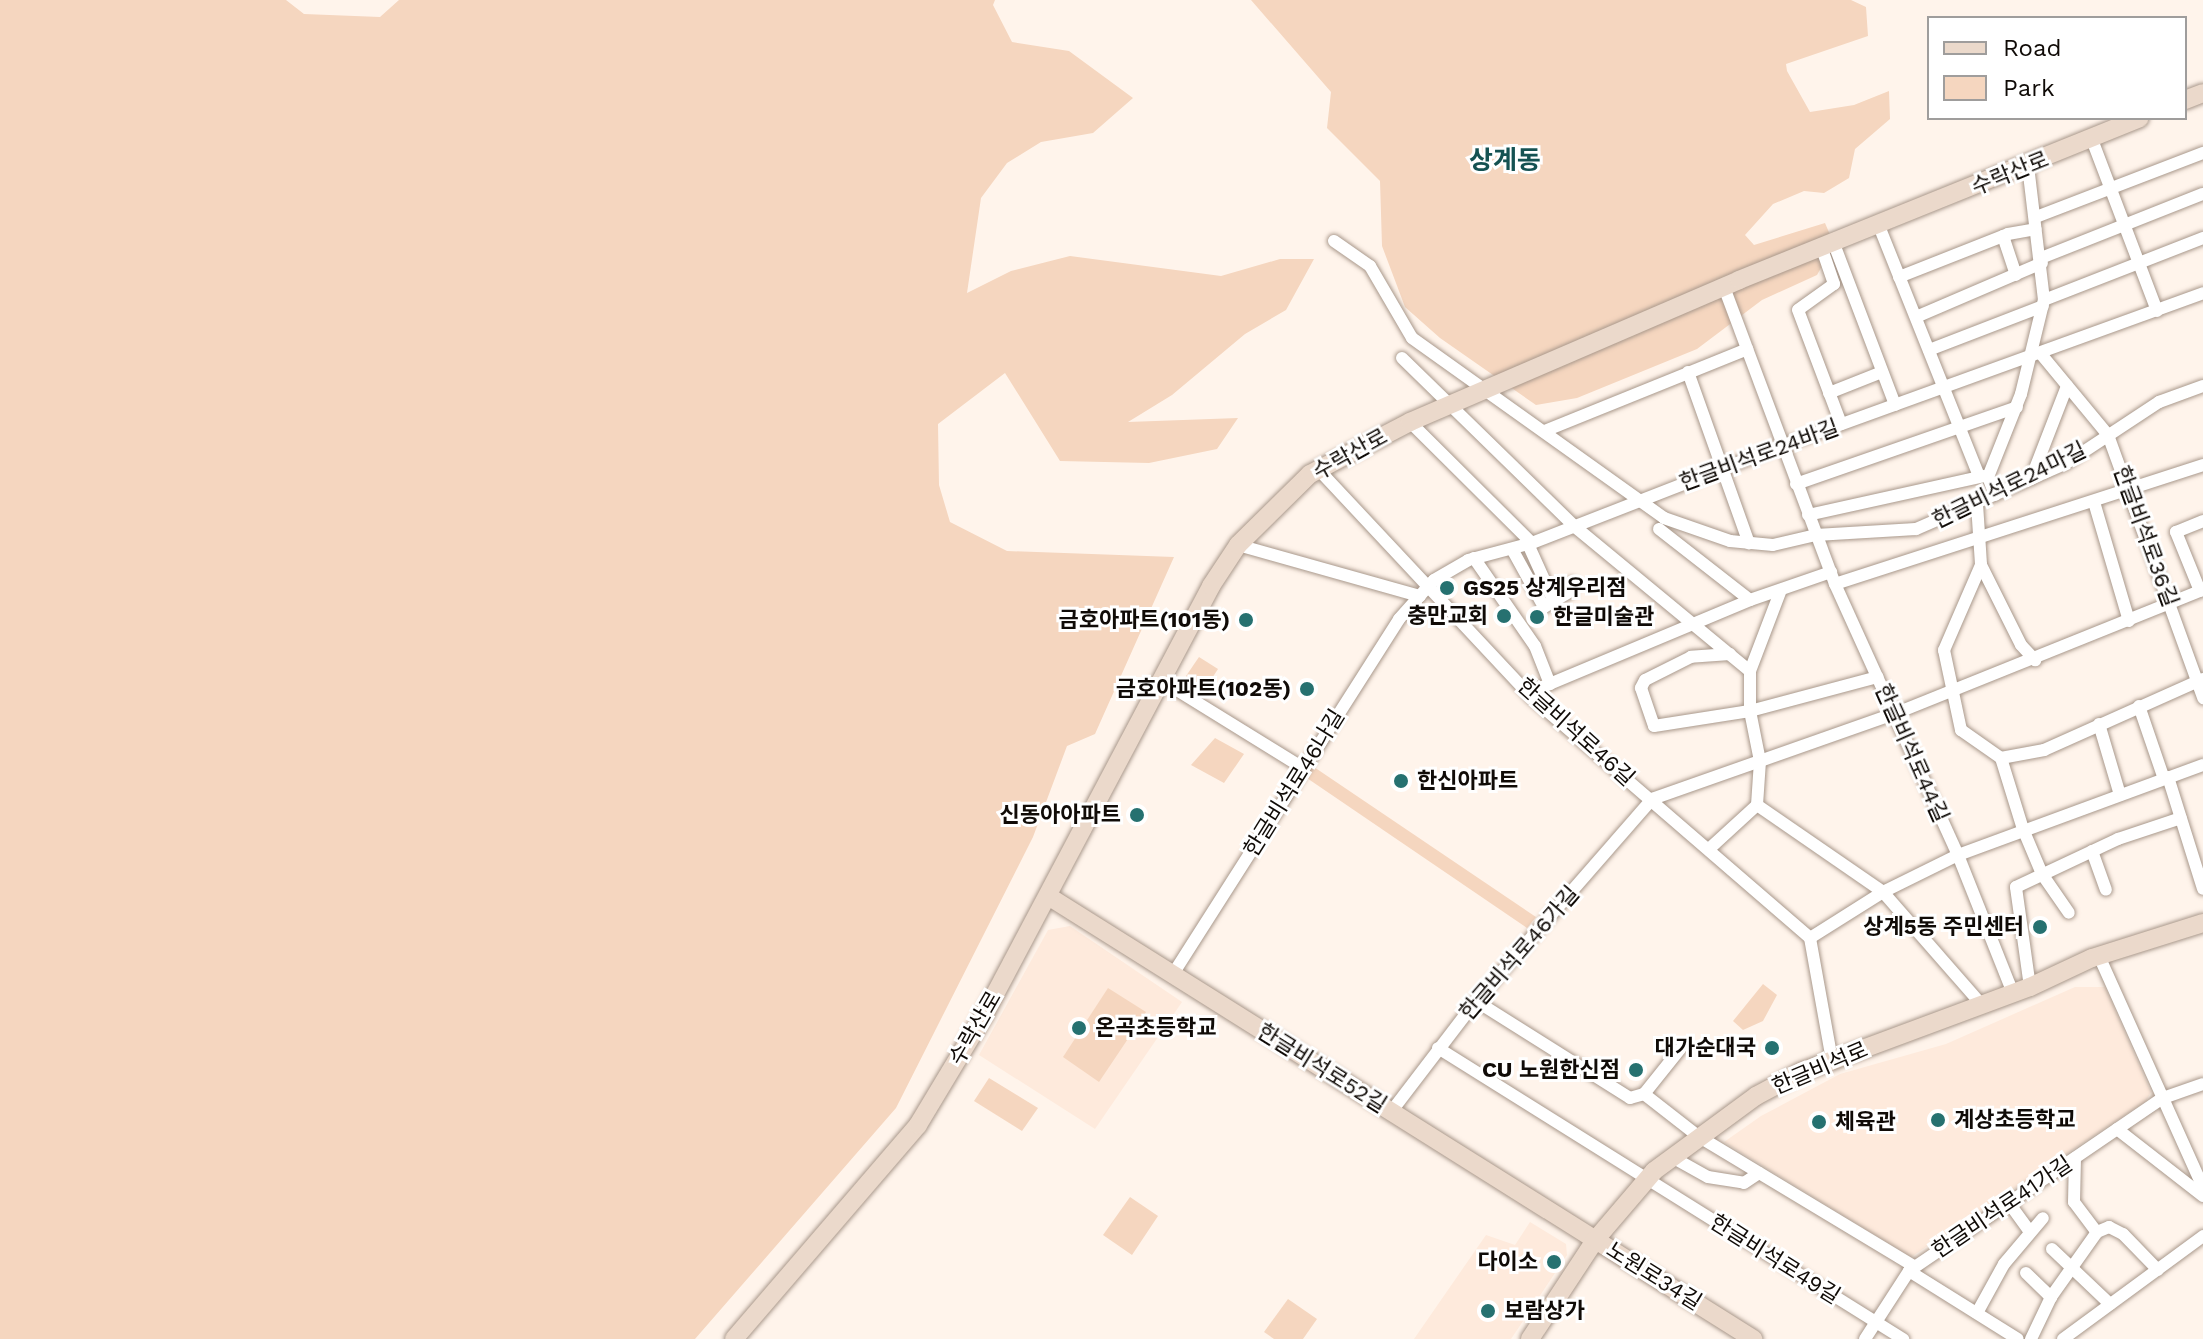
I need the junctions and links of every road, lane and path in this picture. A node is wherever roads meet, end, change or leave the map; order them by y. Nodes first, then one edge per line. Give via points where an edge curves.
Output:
1 (2135, 120) edge
2 (2091, 137) junction
3 (2203, 153) edge
4 (2028, 166) junction
5 (2110, 189) junction
6 (2203, 194) edge
7 (2036, 223) junction
8 (2124, 225) junction
9 (1879, 226) junction
10 (2003, 236) junction
11 (2203, 238) edge
12 (1334, 241) dead end
13 (1828, 247) junction
14 (2042, 261) junction
15 (2139, 263) junction
16 (2016, 275) junction
17 (1899, 277) junction
18 (1724, 287) junction
19 (2203, 293) edge
20 (2044, 303) junction
21 (2157, 311) junction
22 (1916, 317) junction
23 (1747, 349) junction
24 (1929, 350) junction
25 (2036, 355) junction
26 (1402, 358) dead end
27 (1688, 372) junction
28 (1882, 372) junction
29 (2067, 386) junction
30 (2203, 386) edge
31 (1944, 387) junction
32 (1486, 390) junction
33 (1829, 393) junction
34 (1895, 405) junction
35 (1448, 407) junction
36 (2017, 407) junction
37 (1410, 422) junction
38 (1841, 424) junction
39 (1959, 424) junction
40 (1547, 430) junction
41 (2108, 435) junction
42 (1781, 446) junction
43 (2203, 465) edge
44 (1726, 467) junction
45 (1318, 469) junction
46 (1983, 475) junction
47 (2031, 479) junction
48 (1796, 484) junction
49 (2131, 490) junction
50 (1995, 495) junction
51 (1638, 500) junction
52 (2094, 502) junction
53 (1977, 504) junction
54 (1808, 515) junction
55 (2203, 521) edge
56 (1574, 526) junction
57 (1659, 529) dead end
58 (1816, 535) junction
59 (1976, 536) junction
60 (2176, 536) junction
61 (1530, 543) junction
62 (1749, 543) junction
63 (1238, 545) junction
64 (2151, 545) junction
65 (1512, 549) junction
66 (1474, 558) junction
67 (1981, 565) junction
68 (1833, 578) junction
69 (1430, 585) junction
70 (1781, 590) junction
71 (2201, 590) edge
72 (1420, 596) junction
73 (1750, 600) junction
74 (2172, 603) junction
75 (2129, 621) junction
76 (1695, 624) junction
77 (1730, 654) junction
78 (2035, 660) junction
79 (1750, 671) junction
80 (1878, 677) junction
81 (1159, 679) junction
82 (2201, 680) edge
83 (1550, 684) junction
84 (1951, 692) junction
85 (1528, 693) junction
86 (2203, 698) edge
87 (2139, 706) junction
88 (1750, 711) junction
89 (1894, 714) junction
90 (2099, 724) junction
91 (2001, 758) junction
92 (1760, 761) junction
93 (2203, 765) edge
94 (1303, 768) junction
95 (2166, 778) junction
96 (2120, 795) junction
97 (1652, 799) junction
98 (1757, 805) junction
99 (2181, 818) junction
100 (2023, 829) junction
101 (1709, 849) junction
102 (2092, 851) junction
103 (1958, 855) junction
104 (2042, 874) junction
105 (2203, 889) edge
106 (2106, 890) dead end
107 (1883, 892) junction
108 (1048, 896) junction
109 (2069, 913) dead end
110 (2203, 923) edge
111 (1810, 938) junction
112 (2099, 956) junction
113 (1173, 974) junction
114 (2022, 990) junction
115 (1476, 1001) junction
116 (1982, 1005) junction
117 (1438, 1048) junction
118 (1680, 1049) dead end
119 (1832, 1060) junction
120 (2203, 1084) edge
121 (1644, 1094) junction
122 (2163, 1098) junction
123 (1391, 1112) junction
124 (2117, 1129) junction
125 (1698, 1136) junction
126 (1672, 1157) junction
127 (2075, 1158) junction
128 (1759, 1173) junction
129 (1647, 1179) junction
130 (2203, 1187) edge
131 (2203, 1196) edge
132 (2009, 1203) junction
133 (2043, 1218) dead end
134 (2030, 1232) junction
135 (2097, 1232) junction
136 (2203, 1236) edge
137 (1596, 1239) junction
138 (2052, 1249) dead end
139 (2072, 1267) junction
140 (1912, 1269) junction
141 (2158, 1270) junction
142 (2026, 1273) dead end
143 (2051, 1297) junction
144 (2110, 1304) junction
145 (1977, 1313) junction
146 (1875, 1322) junction
147 (734, 1339) edge
148 (1530, 1339) edge
149 (1753, 1339) edge
150 (1865, 1339) edge
151 (1903, 1339) edge
152 (2018, 1339) edge
153 (2031, 1339) edge
154 (2063, 1339) edge

1 - 2 street, 수락산로
2 - 4 street, 수락산로
2 - 5 street
3 - 5 street
4 - 7 street
4 - 9 street, 수락산로
5 - 7 street
5 - 8 street
6 - 8 street
7 - 10 street
7 - 14 street
8 - 14 street
8 - 15 street
9 - 13 street, 수락산로
9 - 17 street
10 - 16 street
10 - 17 street
11 - 15 street
12 - 32 street, 한글비석로24마길 via 1370,266 1412,338
13 - 18 street, 수락산로
13 - 28 street
13 - 33 street via 1834,284 1798,310
14 - 16 street
14 - 20 street
15 - 20 street
15 - 21 street
16 - 22 street
17 - 22 street
18 - 23 street, 한글비석로44길
18 - 32 street, 수락산로
19 - 21 street, 한글비석로24바길
20 - 24 street
20 - 25 street
21 - 25 street, 한글비석로24바길
22 - 24 street
23 - 27 street
23 - 42 street, 한글비석로44길
24 - 31 street
25 - 29 street, 한글비석로36길
25 - 31 street, 한글비석로24바길
25 - 36 street
26 - 35 street
27 - 40 street
27 - 44 street
28 - 33 street
28 - 34 street
29 - 41 street, 한글비석로36길
29 - 47 street
30 - 41 street, 한글비석로24마길 via 2159,402
31 - 34 street, 한글비석로24바길
31 - 39 street
32 - 35 street, 수락산로
32 - 40 street, 한글비석로24마길
33 - 38 street
34 - 38 street, 한글비석로24바길
35 - 37 street, 수락산로
35 - 56 street
36 - 39 street
36 - 46 street
37 - 45 street, 수락산로
37 - 61 street
38 - 42 street, 한글비석로24바길
39 - 46 street
39 - 48 street
40 - 51 street, 한글비석로24마길
41 - 47 street, 한글비석로24마길
41 - 49 street, 한글비석로36길
42 - 44 street, 한글비석로24바길
42 - 48 street, 한글비석로44길
43 - 49 street
44 - 51 street, 한글비석로24바길
44 - 62 street
45 - 63 street, 수락산로
45 - 69 street, 한글비석로46길
46 - 50 street
46 - 54 street
47 - 50 street, 한글비석로24마길
48 - 54 street, 한글비석로44길
49 - 52 street
49 - 64 street, 한글비석로36길
50 - 53 street, 한글비석로24마길
51 - 56 street, 한글비석로24바길
51 - 62 street, 한글비석로24마길 via 1701,533
52 - 59 street
52 - 75 street
53 - 58 street, 한글비석로24마길 via 1916,529
53 - 59 street
54 - 58 street, 한글비석로44길
55 - 60 street
56 - 61 street, 한글비석로24바길
56 - 76 street
57 - 73 street
58 - 62 street, 한글비석로24마길 via 1773,545
58 - 68 street, 한글비석로44길
59 - 67 street
59 - 68 street
60 - 64 street
60 - 71 street
61 - 65 street, 한글비석로24바길
61 - 65 street via 1551,595 1572,583 1571,591 1544,607
63 - 72 street
63 - 81 street, 수락산로
64 - 74 street, 한글비석로36길
65 - 66 street, 한글비석로24바길
66 - 69 street, 한글비석로24바길
66 - 83 street via 1535,646
67 - 78 street via 2021,645
67 - 84 street via 1944,650
68 - 70 street
68 - 80 street, 한글비석로44길
69 - 72 street, 한글비석로46나길
69 - 85 street, 한글비석로46길
70 - 73 street
70 - 79 street
71 - 74 street
72 - 94 street, 한글비석로46나길 via 1399,619
73 - 76 street
74 - 75 street
74 - 82 street, 한글비석로36길 via 2184,656
75 - 78 street
76 - 77 street
76 - 83 street
77 - 79 street
77 - 88 street via 1681,662 1645,680 1650,720 1661,729 1729,711
78 - 84 street
79 - 88 street
80 - 88 street
80 - 89 street, 한글비석로44길
81 - 94 street
81 - 108 street, 수락산로
82 - 86 street, 한글비석로36길
82 - 87 street
83 - 85 street
84 - 89 street
84 - 91 street via 1961,730
85 - 97 street, 한글비석로46길
87 - 90 street
87 - 95 street
88 - 92 street
89 - 92 street
89 - 103 street, 한글비석로44길
90 - 91 street via 2044,750
90 - 96 street
91 - 100 street
92 - 97 street
92 - 98 street
93 - 95 street
94 - 113 street, 한글비석로46나길
95 - 96 street
95 - 99 street
96 - 100 street
97 - 101 street, 한글비석로46길
97 - 115 street, 한글비석로46가길
98 - 101 street
98 - 107 street
99 - 102 street
99 - 105 street
100 - 103 street
100 - 104 street
101 - 111 street, 한글비석로46길
102 - 104 street
102 - 106 street
103 - 107 street
103 - 114 street, 한글비석로44길
104 - 109 street
104 - 114 street via 2016,887
107 - 111 street
107 - 116 street
108 - 113 street, 한글비석로52길
108 - 147 street, 수락산로 via 918,1125
110 - 112 street, 한글비석로
111 - 119 street
112 - 114 street, 한글비석로
112 - 122 street
113 - 123 street, 한글비석로52길
114 - 116 street, 한글비석로
115 - 117 street, 한글비석로46가길
115 - 121 street via 1630,1098
116 - 119 street, 한글비석로
117 - 123 street, 한글비석로46가길
117 - 129 street, 한글비석로49길
118 - 121 street
119 - 125 street, 한글비석로 via 1756,1096
120 - 122 street, 한글비석로41가길
121 - 125 street
122 - 124 street, 한글비석로41가길
122 - 130 street
123 - 137 street, 한글비석로52길
124 - 127 street, 한글비석로41가길
124 - 131 street
125 - 126 street, 한글비석로
125 - 128 street
126 - 128 street via 1708,1177 1744,1183
126 - 129 street, 한글비석로
127 - 132 street, 한글비석로41가길
127 - 135 street via 2074,1202
128 - 140 street
129 - 137 street, 한글비석로
129 - 146 street, 한글비석로49길
132 - 134 street
132 - 140 street, 한글비석로41가길
133 - 134 street
134 - 145 street via 2004,1264
135 - 139 street
135 - 141 street via 2109,1227 2123,1234
136 - 141 street
137 - 148 street, 한글비석로
137 - 149 street, 노원로34길
138 - 139 street
139 - 143 street
139 - 144 street
140 - 145 street
140 - 146 street, 한글비석로41가길
141 - 144 street
142 - 143 street
143 - 153 street
144 - 154 street
145 - 152 street
146 - 150 street, 한글비석로41가길
146 - 151 street, 한글비석로49길

